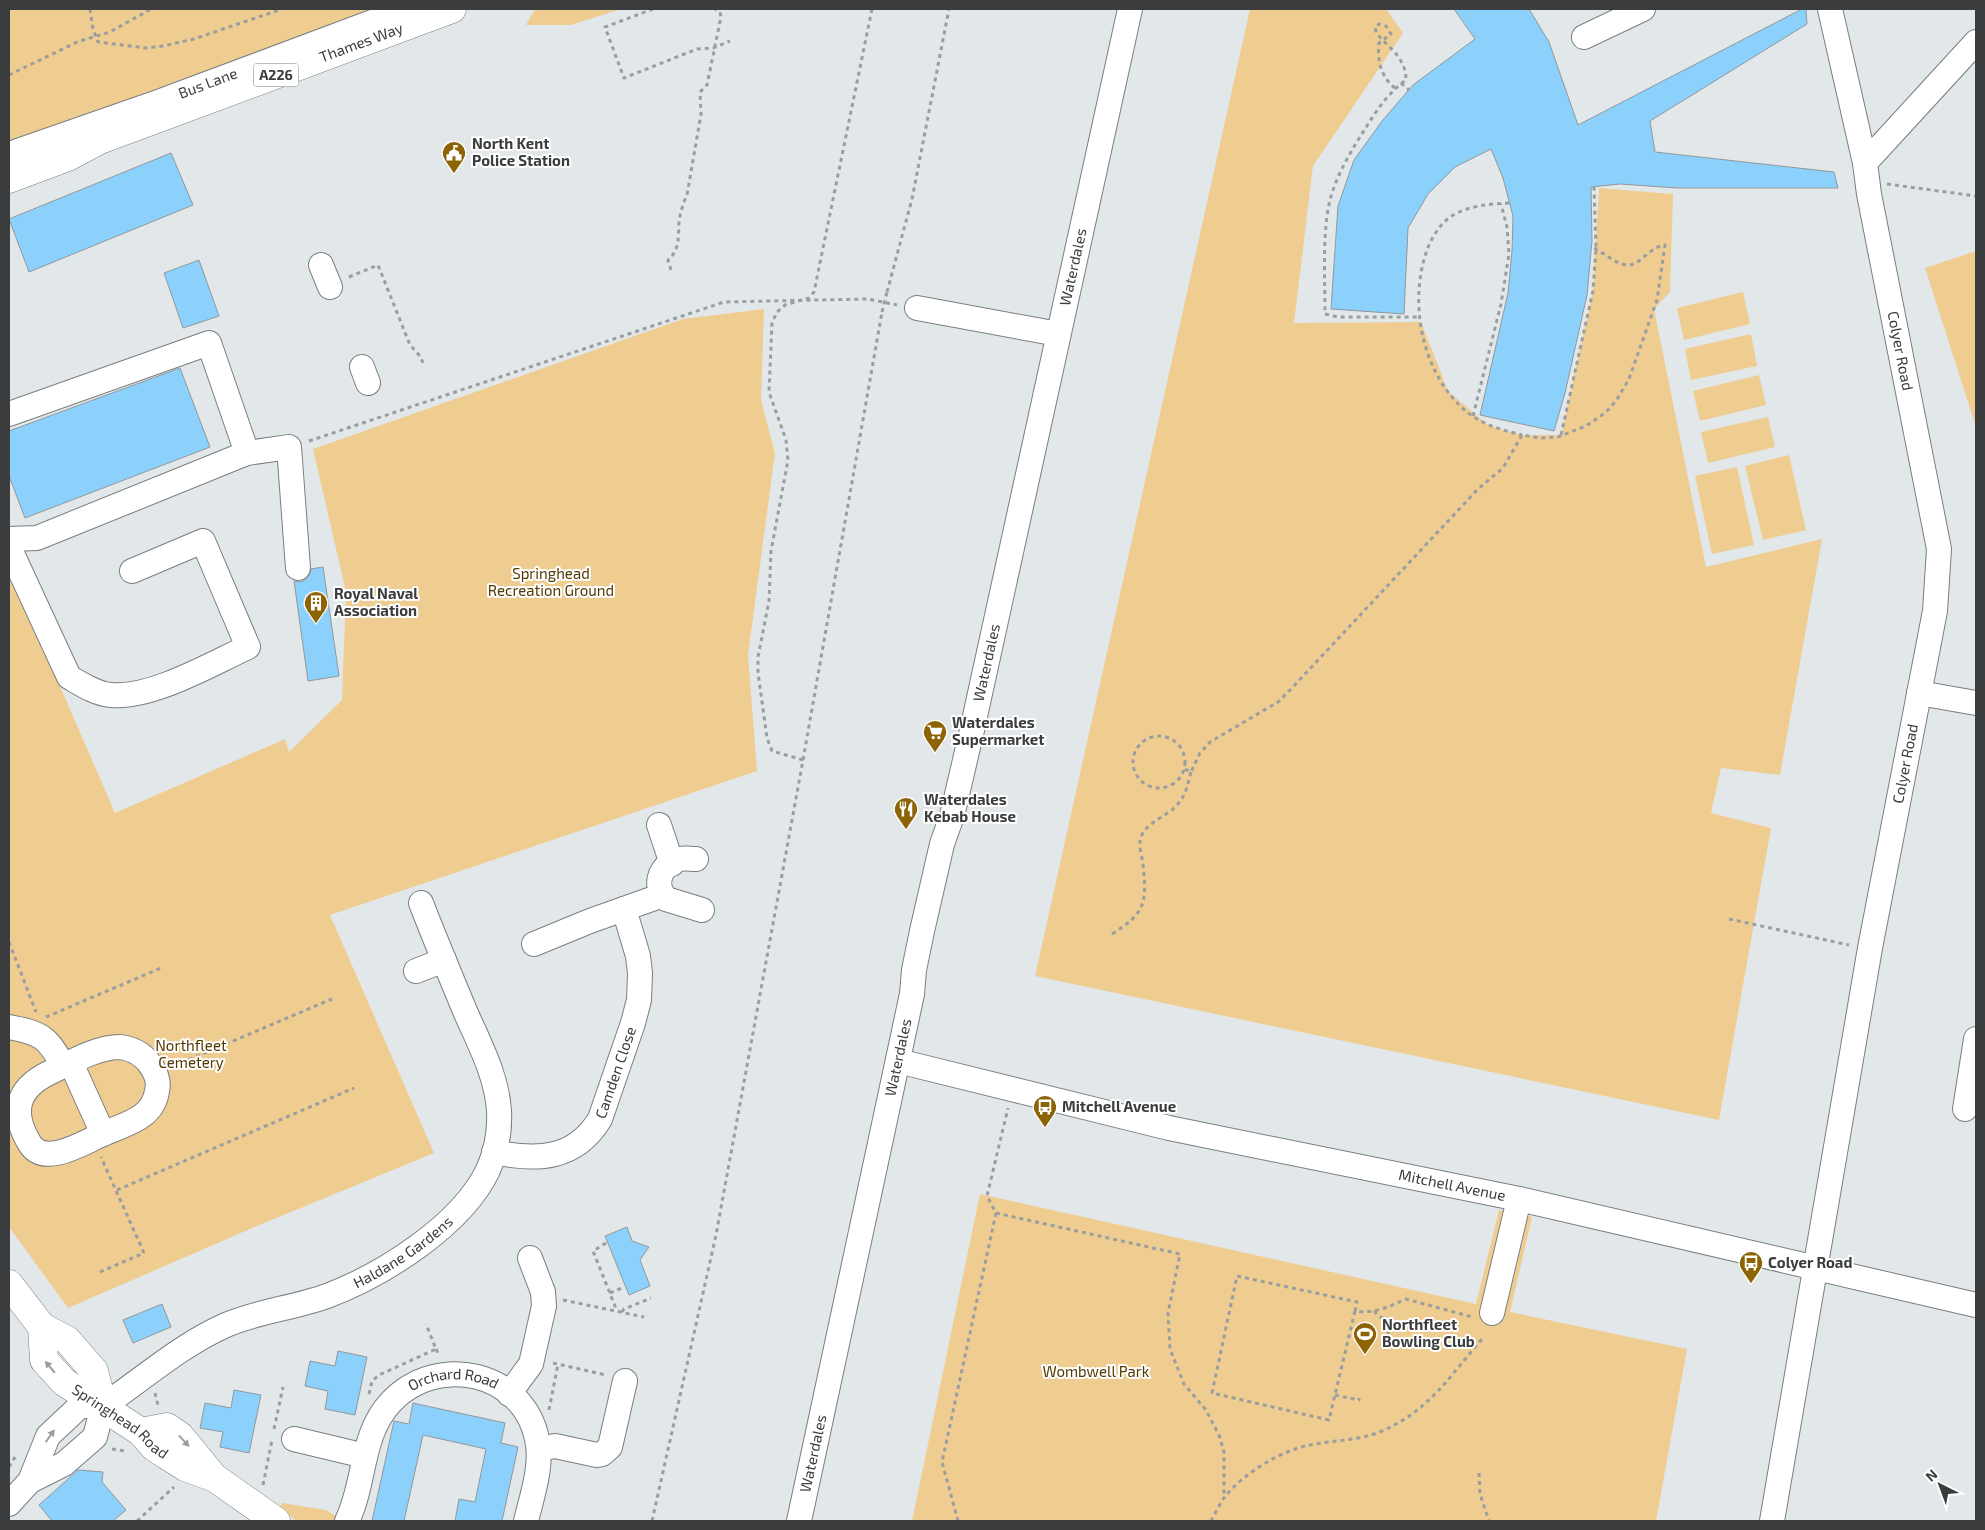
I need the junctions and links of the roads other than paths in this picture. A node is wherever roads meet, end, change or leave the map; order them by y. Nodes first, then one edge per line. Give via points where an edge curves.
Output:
1 (407, 9) edge
2 (452, 9) edge
3 (1130, 9) edge
4 (1643, 9) edge
5 (1830, 9) edge
6 (1584, 37) dead end
7 (1976, 42) edge
8 (100, 140) junction
9 (9, 154) edge
10 (1865, 163) junction
11 (9, 164) edge
12 (9, 179) edge
13 (916, 308) road end
14 (1058, 334) junction
15 (9, 414) edge
16 (247, 453) junction
17 (9, 539) edge
18 (9, 547) edge
19 (298, 568) dead end
20 (132, 571) dead end
21 (1919, 693) junction
22 (1976, 703) edge
23 (659, 824) dead end
24 (696, 859) dead end
25 (672, 864) junction
26 (663, 895) junction
27 (421, 903) dead end
28 (624, 909) junction
29 (702, 910) dead end
30 (534, 944) dead end
31 (444, 960) junction
32 (416, 971) dead end
33 (26, 1025) edge
34 (1976, 1039) edge
35 (898, 1061) junction
36 (67, 1064) junction
37 (1965, 1108) dead end
38 (98, 1136) junction
39 (494, 1152) junction
40 (1519, 1199) junction
41 (530, 1258) dead end
42 (1816, 1268) junction
43 (9, 1284) edge
44 (1976, 1305) edge
45 (1492, 1314) road end
46 (616, 1378) road end
47 (509, 1394) junction
48 (103, 1406) junction
49 (294, 1439) dead end
50 (539, 1449) junction
51 (365, 1456) junction
52 (30, 1480) junction
53 (9, 1504) edge
54 (274, 1521) edge
55 (347, 1521) edge
56 (526, 1521) edge
57 (799, 1521) edge
58 (1772, 1521) edge

1 - 9 street, Bus Lane via 161,102
2 - 8 main road, Thames Way / A226
3 - 14 street, Waterdales
4 - 6 street
5 - 10 street, Colyer Road
7 - 10 street
8 - 11 main road, Thames Way / A226 via 76,143
8 - 12 main road, Thames Way / A226 via 68,157
10 - 21 street, Colyer Road via 1939,549 1935,611
13 - 14 street
14 - 35 street, Waterdales via 972,730 917,954
15 - 16 street via 209,343
16 - 17 street via 37,538
16 - 19 street via 289,447
18 - 20 street via 69,677 85,687 110,696 162,687 248,647 203,541
21 - 22 street
21 - 42 street, Colyer Road via 1870,948
23 - 25 street
24 - 25 street via 678,860
25 - 26 street via 658,876
26 - 28 street
26 - 29 street via 667,900
27 - 31 street, Haldane Gardens
28 - 30 street
28 - 39 street, Camden Close via 638,956 638,1005 600,1118 579,1142 553,1155 522,1158
31 - 32 street
31 - 39 street, Haldane Gardens via 494,1082 499,1111
33 - 36 street via 50,1043
34 - 37 street
35 - 40 street, Mitchell Avenue via 1169,1128
35 - 57 street, Waterdales
36 - 38 street
36 - 38 street via 32,1083 23,1093 19,1107 25,1134 34,1149 46,1153 64,1151
36 - 38 street via 102,1049 127,1048 139,1053 156,1074 157,1094 148,1112
39 - 48 street, Haldane Gardens via 483,1179 462,1207 391,1265 326,1296 247,1317 204,1336
40 - 42 street, Mitchell Avenue
40 - 45 street
41 - 47 street via 544,1298 543,1310 532,1362
42 - 44 street, Mitchell Avenue
42 - 58 street, Colyer Road
43 - 48 main road via 42,1327 67,1340 94,1371
46 - 50 street via 610,1445 602,1454 554,1446
47 - 50 street, Orchard Road via 531,1421
47 - 51 street, Orchard Road via 489,1381 464,1374 438,1374 418,1381 398,1395 381,1414 370,1434
48 - 52 street via 95,1437 64,1464
52 -> 48 street via 48,1436 80,1406
48 - 54 main road, Springhead Road via 141,1432 154,1447 185,1467 215,1478
49 - 51 street
50 - 56 street, Orchard Road
51 - 55 street, Orchard Road
52 - 53 street

